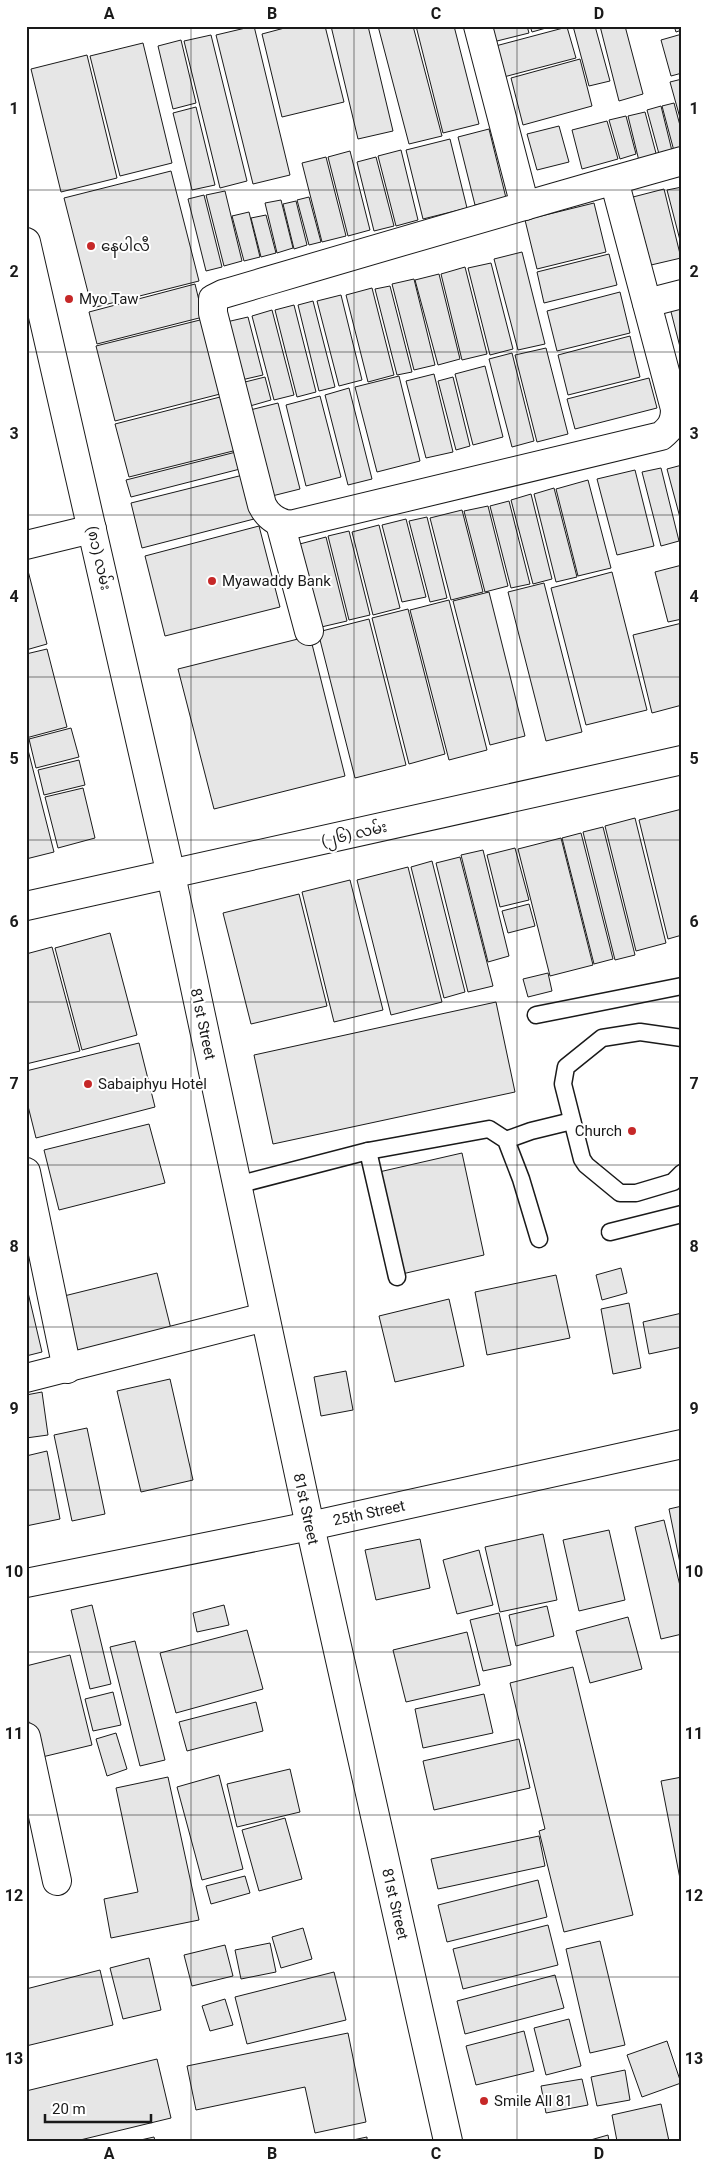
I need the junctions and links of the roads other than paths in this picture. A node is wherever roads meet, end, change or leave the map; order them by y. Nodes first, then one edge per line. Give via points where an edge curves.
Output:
1 (478, 26) edge
2 (682, 162) edge
3 (614, 180) junction
4 (525, 206) junction
5 (26, 242) edge
6 (682, 294) edge
7 (647, 303) junction
8 (280, 523) junction
9 (92, 529) junction
10 (26, 545) edge
11 (309, 631) dead end
12 (682, 760) edge
13 (171, 875) junction
14 (26, 906) edge
15 (682, 986) edge
16 (536, 1015) dead end
17 (682, 1038) edge
18 (572, 1122) junction
19 (506, 1140) junction
20 (368, 1151) junction
21 (26, 1172) edge
22 (682, 1173) edge
23 (237, 1185) junction
24 (682, 1214) edge
25 (610, 1232) dead end
26 (539, 1239) dead end
27 (398, 1277) dead end
28 (265, 1317) junction
29 (67, 1369) junction
30 (26, 1378) edge
31 (682, 1444) edge
32 (310, 1526) junction
33 (26, 1584) edge
34 (26, 1737) edge
35 (57, 1881) dead end
36 (448, 2141) edge

1 - 4 street
2 - 3 street
3 - 4 street
3 - 7 street
4 - 8 street via 213,299 213,313 262,505 271,518
5 - 9 street, (၈၁) လမ်း
6 - 7 street
7 - 8 street via 675,409 673,423 661,436 290,525
8 - 11 street
9 - 10 street
9 - 13 street, (၈၁) လမ်း
12 - 13 street, (၂၆) လမ်း
13 - 14 street, (၂၆) လမ်း
13 - 23 street, 81st Street
15 - 16 lane
17 - 18 lane via 640,1032 602,1038 583,1052 566,1067 563,1084
18 - 19 lane
18 - 22 lane via 586,1166 620,1194 636,1193 673,1182
19 - 20 lane via 489,1129
19 - 26 lane
20 - 23 lane
20 - 27 lane
21 - 29 street
23 - 28 street, 81st Street
24 - 25 lane
28 - 29 street
28 - 32 street, 81st Street
29 - 30 street
31 - 32 street, 25th Street
32 - 33 street, 25th Street
32 - 36 street, 81st Street
34 - 35 street

